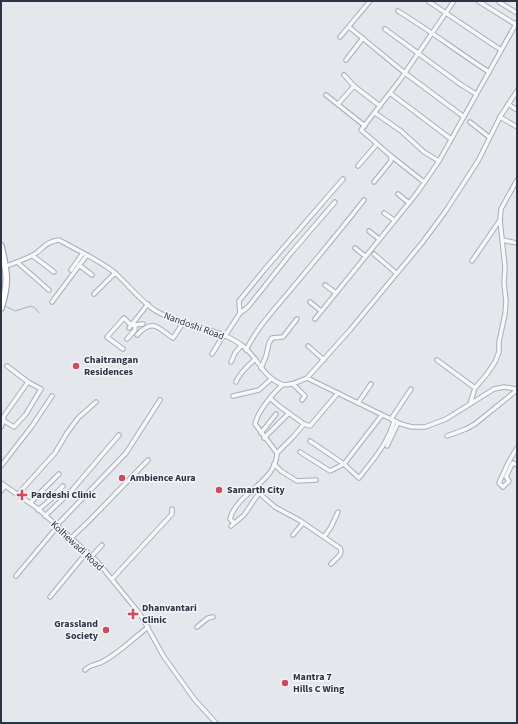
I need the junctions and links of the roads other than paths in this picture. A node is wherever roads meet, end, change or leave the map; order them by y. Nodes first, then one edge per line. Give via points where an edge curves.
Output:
1 (370, 1) edge
2 (428, 1) edge
3 (454, 1) edge
4 (478, 1) edge
5 (499, 1) edge
6 (398, 11) dead end
7 (447, 12) junction
8 (517, 13) edge
9 (516, 23) edge
10 (349, 27) junction
11 (385, 29) dead end
12 (433, 33) junction
13 (340, 37) dead end
14 (363, 38) junction
15 (501, 50) junction
16 (418, 54) junction
17 (346, 60) dead end
18 (489, 72) junction
19 (405, 73) junction
20 (344, 75) dead end
21 (354, 86) junction
22 (517, 92) edge
23 (390, 93) junction
24 (476, 94) junction
25 (326, 95) dead end
26 (338, 104) junction
27 (508, 104) junction
28 (380, 106) junction
29 (517, 110) edge
30 (375, 113) junction
31 (464, 117) junction
32 (500, 117) junction
33 (470, 122) dead end
34 (364, 126) junction
35 (517, 127) edge
36 (489, 137) junction
37 (451, 139) junction
38 (376, 144) junction
39 (391, 156) junction
40 (439, 161) junction
41 (358, 166) dead end
42 (343, 179) dead end
43 (517, 180) edge
44 (374, 182) dead end
45 (424, 182) junction
46 (398, 194) dead end
47 (364, 200) dead end
48 (335, 202) dead end
49 (409, 202) junction
50 (384, 213) dead end
51 (394, 220) junction
52 (500, 220) junction
53 (369, 231) dead end
54 (380, 239) junction
55 (502, 240) junction
56 (517, 243) edge
57 (1, 246) edge
58 (355, 248) dead end
59 (82, 253) junction
60 (374, 254) dead end
61 (87, 255) junction
62 (33, 256) junction
63 (366, 256) junction
64 (3, 260) edge
65 (472, 261) dead end
66 (17, 262) junction
67 (79, 265) junction
68 (6, 266) junction
69 (71, 270) dead end
70 (54, 272) dead end
71 (115, 273) junction
72 (396, 273) junction
73 (92, 275) dead end
74 (325, 285) dead end
75 (49, 290) dead end
76 (336, 293) junction
77 (94, 294) dead end
78 (52, 302) dead end
79 (310, 302) dead end
80 (148, 304) junction
81 (1, 308) edge
82 (321, 311) junction
83 (240, 313) junction
84 (315, 318) dead end
85 (297, 319) dead end
86 (183, 323) junction
87 (142, 324) dead end
88 (133, 329) junction
89 (224, 336) junction
90 (127, 339) dead end
91 (241, 346) junction
92 (308, 346) dead end
93 (123, 349) dead end
94 (246, 350) junction
95 (212, 354) dead end
96 (255, 360) junction
97 (324, 360) junction
98 (437, 360) dead end
99 (231, 362) dead end
100 (7, 366) dead end
101 (261, 368) junction
102 (307, 378) junction
103 (271, 379) junction
104 (28, 382) junction
105 (236, 382) dead end
106 (293, 384) junction
107 (371, 384) dead end
108 (282, 385) junction
109 (475, 388) junction
110 (411, 389) dead end
111 (517, 389) edge
112 (338, 393) junction
113 (52, 396) dead end
114 (233, 396) dead end
115 (270, 398) junction
116 (160, 400) dead end
117 (302, 400) dead end
118 (96, 402) dead end
119 (358, 403) junction
120 (470, 404) junction
121 (289, 413) junction
122 (276, 414) dead end
123 (382, 415) junction
124 (2, 419) edge
125 (394, 421) junction
126 (304, 424) junction
127 (1, 427) edge
128 (260, 433) junction
129 (119, 435) dead end
130 (446, 436) dead end
131 (264, 438) junction
132 (310, 441) dead end
133 (387, 446) dead end
134 (517, 448) edge
135 (300, 452) dead end
136 (277, 453) junction
137 (148, 460) dead end
138 (274, 464) junction
139 (344, 464) junction
140 (517, 465) edge
141 (1, 466) edge
142 (59, 474) dead end
143 (316, 480) dead end
144 (1, 483) edge
145 (5, 486) junction
146 (63, 486) dead end
147 (255, 487) junction
148 (1, 490) edge
149 (258, 493) junction
150 (18, 494) junction
151 (30, 503) junction
152 (172, 509) dead end
153 (38, 510) junction
154 (338, 512) dead end
155 (45, 516) junction
156 (303, 522) junction
157 (57, 526) junction
158 (293, 535) dead end
159 (324, 537) junction
160 (71, 538) junction
161 (102, 545) dead end
162 (87, 552) junction
163 (92, 556) junction
164 (331, 564) dead end
165 (16, 576) dead end
166 (112, 579) junction
167 (50, 597) dead end
168 (213, 617) dead end
169 (148, 627) junction
170 (197, 627) dead end
171 (85, 670) dead end
172 (216, 723) edge

1 - 10 street
2 - 7 street
3 - 7 street
4 - 9 street
5 - 8 street
6 - 12 street
7 - 12 street
7 - 15 street
9 - 15 street
10 - 13 street
10 - 14 street
11 - 16 street
12 - 16 street
12 - 18 street
14 - 17 street
14 - 19 street
15 - 18 street
16 - 19 street
16 - 24 street
18 - 24 street
19 - 23 street
19 - 31 street
20 - 21 street
21 - 26 street
21 - 28 street
22 - 27 street
23 - 28 street
23 - 37 street
24 - 31 street
25 - 26 street
26 - 34 street
27 - 29 street
27 - 32 street
28 - 30 street
30 - 34 street
30 - 40 street
31 - 37 street
32 - 35 street
32 - 36 street
33 - 36 street
34 - 38 street via 361,130
36 - 72 street via 478,161 445,212
37 - 40 street
38 - 39 street
38 - 41 street
39 - 44 street via 391,160
39 - 45 street
40 - 45 street
42 - 83 street via 239,301
43 - 52 street via 501,209
45 - 49 street
46 - 49 street
47 - 94 street via 264,322
48 - 83 street via 248,307
49 - 51 street
50 - 51 street
51 - 54 street
52 - 55 street
52 - 65 street
53 - 54 street
54 - 63 street
55 - 56 street
55 - 109 street via 506,267 506,301 499,352 487,374
57 - 64 main road
58 - 63 street
59 - 61 street, Nandoshi Road
59 - 62 street, Nandoshi Road via 59,240 45,245
59 - 69 street
60 - 72 street
61 - 67 street
61 - 71 street, Nandoshi Road
62 - 66 street, Nandoshi Road
62 - 70 street
63 - 76 street
64 - 68 main road
66 - 68 street, Nandoshi Road
66 - 75 street
67 - 73 street
67 - 78 street
68 - 81 main road via 7,283
71 - 77 street
71 - 80 street, Nandoshi Road
72 - 97 street
74 - 76 street
76 - 82 street
79 - 82 street
80 - 86 street, Nandoshi Road via 161,314
80 - 88 street
82 - 84 street
83 - 89 street
85 - 101 street via 283,337 272,338
86 - 88 street via 173,338 157,326
86 - 89 street, Nandoshi Road
87 - 88 street
88 - 90 street
88 - 93 street via 124,318 107,337
89 - 91 street, Nandoshi Road
89 - 95 street
91 - 94 street, Nandoshi Road
91 - 99 street
92 - 97 street
94 - 96 street, Nandoshi Road
96 - 101 street, Nandoshi Road
96 - 105 street via 243,370
97 - 102 street
98 - 109 street
100 - 104 street
101 - 103 street, Nandoshi Road
102 - 106 street
102 - 112 street
103 - 108 street, Nandoshi Road
103 - 114 street via 259,390
104 - 124 street
104 - 124 street via 41,389 26,414 14,428
106 - 108 street
106 - 117 street via 305,396
107 - 119 street
108 - 115 street
109 - 120 street
110 - 125 street
111 - 120 street via 494,389
111 - 130 street via 476,424
112 - 119 street
112 - 126 street via 310,426
113 - 141 street
115 - 121 street
115 - 128 street via 256,418 255,424
116 - 157 street via 126,452
118 - 150 street via 78,418 55,453
119 - 123 street
120 - 125 street via 446,419 425,427 412,427
121 - 126 street
121 - 131 street
122 - 128 street
123 - 125 street
123 - 139 street
124 - 127 street
125 - 133 street
125 - 139 street via 385,444 359,478
126 - 136 street
128 - 131 street
129 - 155 street via 73,489
131 - 136 street
132 - 139 street
134 - 140 street via 503,472 500,483 503,486 509,481 506,477 512,464
135 - 139 street via 330,471
136 - 138 street
137 - 160 street
138 - 143 street via 298,481
138 - 147 street via 269,474
142 - 151 street
144 - 145 street, Kolhewadi Road
145 - 148 street
145 - 150 street, Kolhewadi Road
146 - 153 street
147 - 149 street
147 - 149 street via 243,497 232,513 230,519 233,525 244,515
149 - 156 street via 275,507
150 - 151 street, Kolhewadi Road
151 - 153 street, Kolhewadi Road
152 - 166 street via 172,514
153 - 155 street, Kolhewadi Road
154 - 159 street
155 - 157 street, Kolhewadi Road
156 - 158 street
156 - 159 street
157 - 160 street, Kolhewadi Road
157 - 165 street
159 - 164 street via 341,551
160 - 162 street, Kolhewadi Road
161 - 163 street
162 - 163 street, Kolhewadi Road
162 - 167 street
163 - 166 street, Kolhewadi Road
166 - 169 street, Kolhewadi Road
168 - 170 street
169 - 171 street via 110,657
169 - 172 street, Kolhewadi Road via 164,657 195,700

